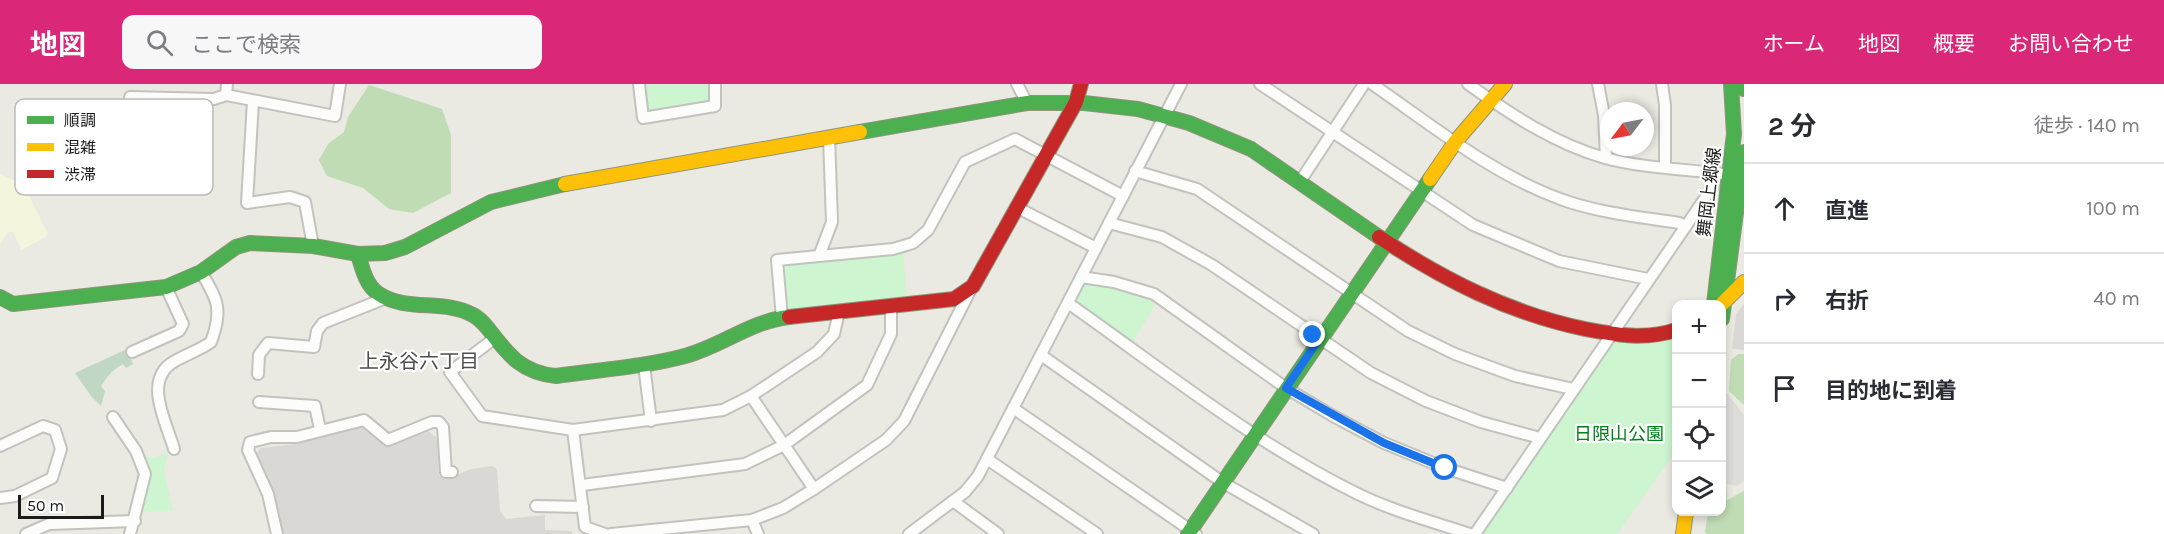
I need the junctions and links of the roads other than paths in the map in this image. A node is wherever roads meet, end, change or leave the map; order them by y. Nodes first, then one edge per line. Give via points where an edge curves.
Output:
1 (339, 84) edge
2 (639, 84) edge
3 (715, 84) edge
4 (1017, 84) edge
5 (1081, 84) edge
6 (1181, 84) edge
7 (1260, 84) edge
8 (1364, 84) edge
9 (1372, 84) edge
10 (1468, 84) edge
11 (1505, 84) edge
12 (1599, 84) edge
13 (1662, 84) edge
14 (1731, 84) edge
15 (1743, 84) edge
16 (1744, 89) edge
17 (227, 90) edge
18 (130, 96) dead end
19 (1490, 100) junction
20 (253, 101) junction
21 (1076, 102) junction
22 (1027, 103) junction
23 (1165, 114) junction
24 (1334, 131) junction
25 (829, 137) junction
26 (1456, 141) junction
27 (1744, 152) edge
28 (1047, 154) junction
29 (1606, 158) junction
30 (1665, 167) junction
31 (1135, 171) junction
32 (1729, 174) junction
33 (1299, 183) junction
34 (1422, 191) junction
35 (1123, 196) junction
36 (1016, 207) junction
37 (1109, 223) junction
38 (1685, 226) junction
39 (1387, 242) junction
40 (313, 246) junction
41 (1096, 249) junction
42 (358, 254) junction
43 (819, 256) junction
44 (201, 272) junction
45 (1081, 277) junction
46 (1648, 279) junction
47 (1744, 282) edge
48 (973, 286) junction
49 (166, 287) junction
50 (1351, 292) junction
51 (0, 297) edge
52 (386, 298) junction
53 (1721, 300) edge
54 (1724, 300) edge
55 (1068, 303) junction
56 (891, 307) junction
57 (839, 312) junction
58 (782, 318) junction
59 (1672, 331) edge
60 (1612, 333) junction
61 (495, 338) junction
62 (1319, 339) junction
63 (132, 352) dead end
64 (1041, 355) junction
65 (644, 365) junction
66 (258, 374) dead end
67 (1286, 388) junction
68 (1573, 389) junction
69 (751, 396) junction
70 (259, 402) dead end
71 (1013, 408) junction
72 (113, 417) dead end
73 (651, 421) junction
74 (320, 429) junction
75 (573, 430) junction
76 (1255, 434) junction
77 (1540, 438) junction
78 (784, 445) junction
79 (0, 446) edge
80 (174, 449) dead end
81 (987, 459) junction
82 (452, 472) dead end
83 (1222, 483) junction
84 (582, 485) junction
85 (1507, 488) junction
86 (814, 489) junction
87 (0, 498) edge
88 (953, 501) junction
89 (536, 506) dead end
90 (583, 507) junction
91 (1685, 516) edge
92 (1695, 516) edge
93 (752, 520) junction
94 (135, 521) junction
95 (1191, 533) edge
96 (26, 534) edge
97 (130, 534) edge
98 (277, 534) edge
99 (605, 534) edge
100 (611, 534) edge
101 (758, 534) edge
102 (909, 534) edge
103 (998, 534) edge
104 (1097, 534) edge
105 (1313, 534) edge
106 (1470, 534) edge
107 (1475, 534) edge
108 (1683, 534) edge
109 (1693, 534) edge

1 - 20 street via 334,116
2 - 3 street via 643,118 715,106
4 - 22 street
5 - 21 street
6 - 23 street
7 - 24 street
8 - 24 street
9 - 26 street
10 - 19 street
11 - 19 street
12 - 29 street
13 - 30 street
14 - 32 street, 舞岡上郷線 via 1734,134
15 - 16 street
17 - 18 street via 214,99
17 - 20 street
19 - 26 street
19 - 29 street via 1566,144
20 - 40 street via 247,203 290,197 305,202
21 - 22 street
21 - 23 street
21 - 28 street
22 - 25 street
23 - 31 street
23 - 33 street via 1244,145
24 - 33 street
24 - 34 street
25 - 42 street via 514,194 405,247
25 - 43 street via 832,222
26 - 34 street
26 - 38 street via 1526,185 1563,200
27 - 32 street, 舞岡上郷線
28 - 35 street
28 - 36 street
28 - 43 street via 1015,139 965,162 928,230 913,243 893,249
29 - 30 street
30 - 32 street
31 - 35 street
31 - 50 street via 1197,189
32 - 38 street via 1712,188
32 - 53 street, 舞岡上郷線 via 1732,259
33 - 39 street
34 - 39 street
34 - 46 street via 1473,225 1559,261
35 - 37 street
36 - 41 street
36 - 48 street
37 - 41 street
37 - 62 street via 1162,237 1212,265
38 - 46 street
39 - 50 street
39 - 60 street via 1428,271 1495,304 1565,326
40 - 42 street
40 - 44 street via 250,243 236,247
41 - 45 street
42 - 52 street via 368,284
43 - 58 street via 777,260
44 - 49 street
44 - 80 street via 218,304 219,321 211,342 173,362 160,372 158,379 157,389
45 - 55 street
45 - 67 street via 1154,294
46 - 60 street
47 - 54 street
48 - 56 street via 954,299
48 - 86 street via 904,421 886,440
49 - 51 street via 13,304
49 - 63 street via 183,324 179,331
50 - 62 street
50 - 68 street via 1408,331 1455,354 1515,376
52 - 61 street via 465,310 478,317
52 - 66 street via 323,323 314,347 268,344 259,355
55 - 64 street
55 - 76 street
56 - 57 street
56 - 78 street via 891,334 867,385
57 - 58 street
57 - 69 street via 834,334 817,352
58 - 65 street via 767,319 704,350
59 - 60 street via 1640,337
60 - 68 street
61 - 65 street via 517,366 537,375
61 - 75 street via 450,372 482,416
62 - 67 street
62 - 77 street via 1371,373 1426,401 1480,422
64 - 71 street
64 - 83 street
65 - 73 street
67 - 76 street
67 - 85 street via 1384,443
68 - 77 street
69 - 73 street via 723,410
69 - 78 street
70 - 74 street via 315,406
71 - 81 street
71 - 95 street
72 - 94 street via 136,451 145,474
73 - 75 street
74 - 82 street via 364,420 388,440 440,422 446,471
74 - 98 street via 250,442 248,450 268,494
75 - 84 street
76 - 83 street
76 - 106 street via 1359,494
77 - 85 street
78 - 84 street via 745,464
78 - 86 street
79 - 87 street via 44,426 55,430 61,449 52,478 15,496
81 - 88 street via 965,492
81 - 104 street
83 - 95 street
83 - 105 street
84 - 90 street
85 - 107 street
86 - 93 street via 783,508
88 - 102 street
88 - 103 street
89 - 90 street
90 - 99 street via 585,527
91 - 108 street
92 - 109 street
93 - 100 street
93 - 101 street
94 - 96 street via 49,524
94 - 97 street

